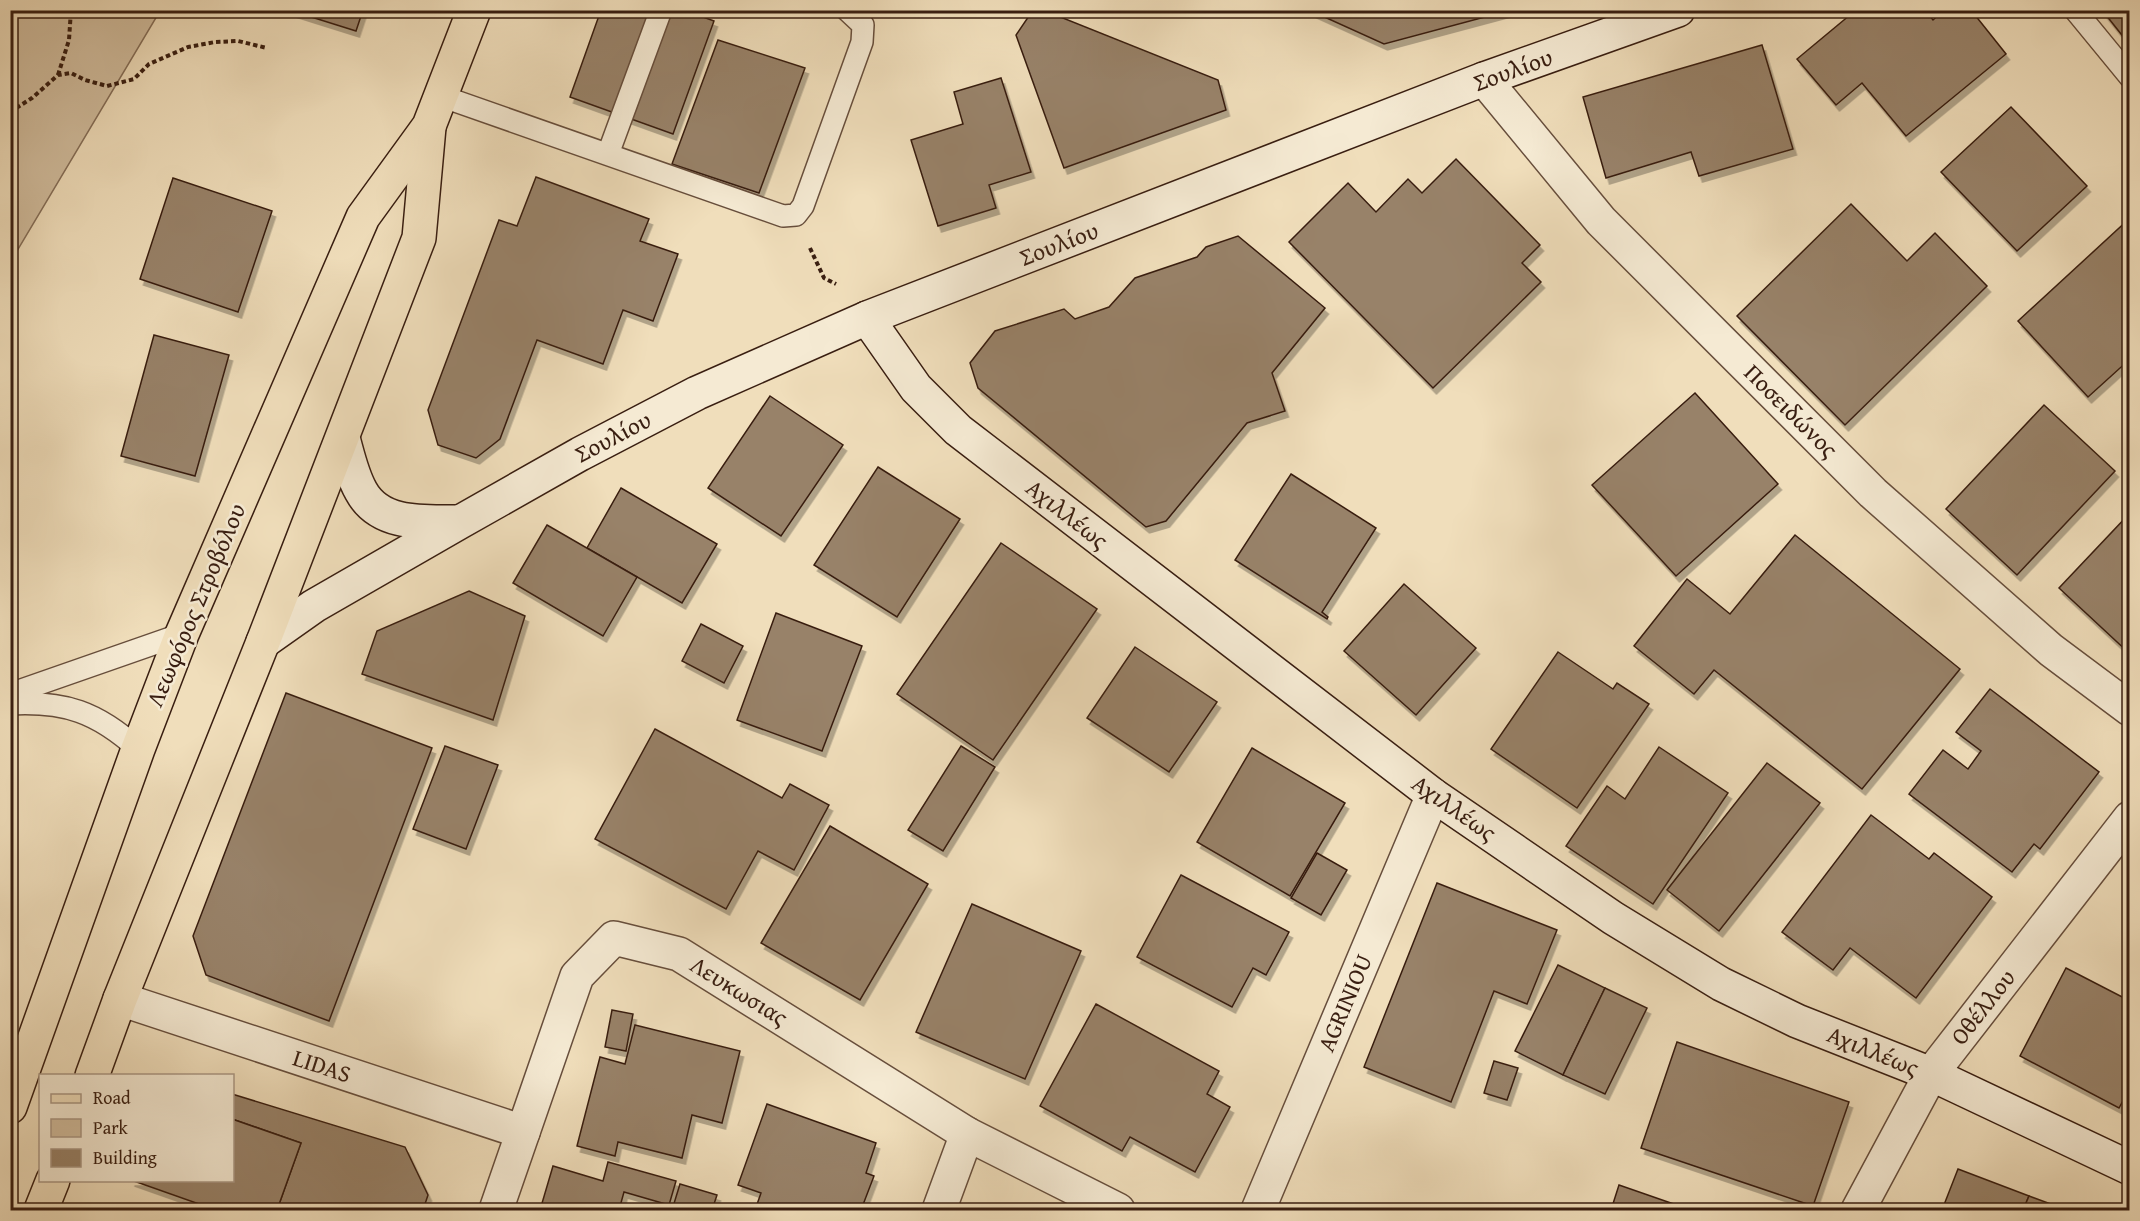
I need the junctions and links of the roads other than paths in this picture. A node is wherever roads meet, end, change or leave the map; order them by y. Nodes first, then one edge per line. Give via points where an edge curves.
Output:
1 (474, 10) edge
2 (661, 10) edge
3 (847, 10) edge
4 (1678, 10) edge
5 (2075, 10) edge
6 (2130, 77) edge
7 (1484, 79) junction
8 (441, 96) junction
9 (429, 126) junction
10 (608, 154) junction
11 (867, 318) junction
12 (343, 438) junction
13 (460, 522) junction
14 (182, 634) junction
15 (263, 642) junction
16 (10, 694) edge
17 (10, 705) edge
18 (2130, 709) edge
19 (138, 749) junction
20 (1433, 795) junction
21 (2130, 818) edge
22 (120, 999) junction
23 (93, 1074) edge
24 (1931, 1074) junction
25 (10, 1107) edge
26 (523, 1132) junction
27 (968, 1134) junction
28 (2130, 1168) edge
29 (51, 1182) edge
30 (41, 1210) edge
31 (496, 1210) edge
32 (939, 1210) edge
33 (1118, 1210) edge
34 (1258, 1210) edge
35 (1858, 1210) edge

1 - 8 main road, Λεωφόρος Στροβόλου
2 - 10 lane
3 - 10 lane via 863,25 862,42 803,206 796,215 783,216
4 - 7 street, Σουλίου
5 - 6 lane
7 - 11 street, Σουλίου
7 - 18 street, Ποσειδώνος via 1601,221 1873,494 2051,650
8 - 9 main road, Λεωφόρος Στροβόλου
8 - 10 lane
9 - 12 main road, Λεωφόρος Στροβόλου via 419,238
9 - 14 main road, Λεωφόρος Στροβόλου via 363,217
11 - 13 street, Σουλίου via 697,393
11 - 20 street, Αχιλλέως via 916,388 958,430
12 - 13 street, Σουλίου via 362,493 374,507 411,522
12 - 15 main road, Λεωφόρος Στροβόλου
13 - 15 street, Σουλίου via 314,606
14 - 16 lane
14 - 19 main road, Λεωφόρος Στροβόλου
15 - 22 main road, Λεωφόρος Στροβόλου
17 - 19 lane via 40,703 92,716
19 - 25 main road, Λεωφόρος Στροβόλου
20 - 24 street, Αχιλλέως via 1613,918 1720,984 1797,1021
20 - 34 street, AGRINIOU
21 - 24 street, Οθέλλου
22 - 23 main road, Λεωφόρος Στροβόλου
22 - 26 street, LIDAS
24 - 28 street, Αχιλλέως
24 - 35 street, Οθέλλου
26 - 27 street, Λευκωσιας via 577,976 614,938 679,954
26 - 31 street, Λευκωσιας
27 - 32 street
27 - 33 street, Λευκωσιας
29 - 30 main road

